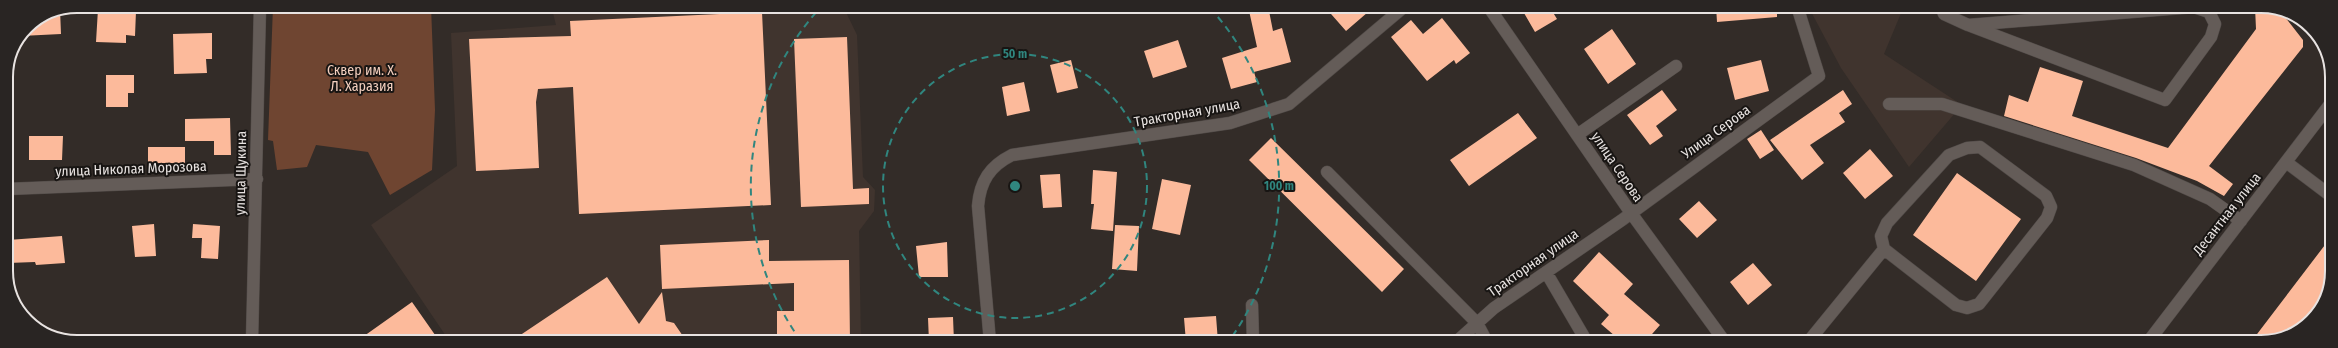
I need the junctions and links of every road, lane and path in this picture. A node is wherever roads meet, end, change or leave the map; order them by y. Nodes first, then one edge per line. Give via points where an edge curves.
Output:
1 (260, 13) edge
2 (1396, 13) edge
3 (1493, 13) edge
4 (1799, 13) edge
5 (1944, 13) edge
6 (2119, 13) edge
7 (2209, 13) edge
8 (1968, 25) junction
9 (1676, 66) dead end
10 (1889, 104) dead end
11 (2325, 111) edge
12 (1577, 134) junction
13 (2286, 162) junction
14 (1327, 172) dead end
15 (257, 180) junction
16 (13, 188) edge
17 (2325, 191) edge
18 (1631, 213) junction
19 (2241, 221) junction
20 (1884, 249) junction
21 (1546, 272) junction
22 (1252, 305) dead end
23 (1477, 322) junction
24 (252, 335) edge
25 (989, 335) edge
26 (1253, 335) edge
27 (1463, 335) edge
28 (1484, 335) edge
29 (1583, 335) edge
30 (1720, 335) edge
31 (1814, 335) edge
32 (2153, 335) edge

1 - 15 street, улица Щукина
2 - 25 street, Тракторная улица via 1289,104 1230,123 1012,155 995,164 979,191 978,206
3 - 12 street, улица Серова
4 - 18 street, Улица Серова via 1820,76
5 - 8 street
6 - 8 street
7 - 8 street via 2215,24 2211,37 2165,100
9 - 12 street
10 - 19 street via 1942,104 2134,165 2210,199
11 - 13 street, Десантная улица
12 - 18 street, улица Серова
13 - 17 street
13 - 19 street, Десантная улица
14 - 23 street
15 - 16 street, улица Николая Морозова
15 - 24 street, улица Щукина
18 - 21 street, Тракторная улица
18 - 30 street, улица Серова
19 - 32 street, Десантная улица
20 - 20 street via 1956,305 1968,308 1979,304 2047,218 2051,208 2046,196 1980,147 1967,148 1950,155 1887,223 1881,236
20 - 31 street
21 - 23 street, Тракторная улица
21 - 29 street
22 - 26 street
23 - 27 street, Тракторная улица
23 - 28 street

